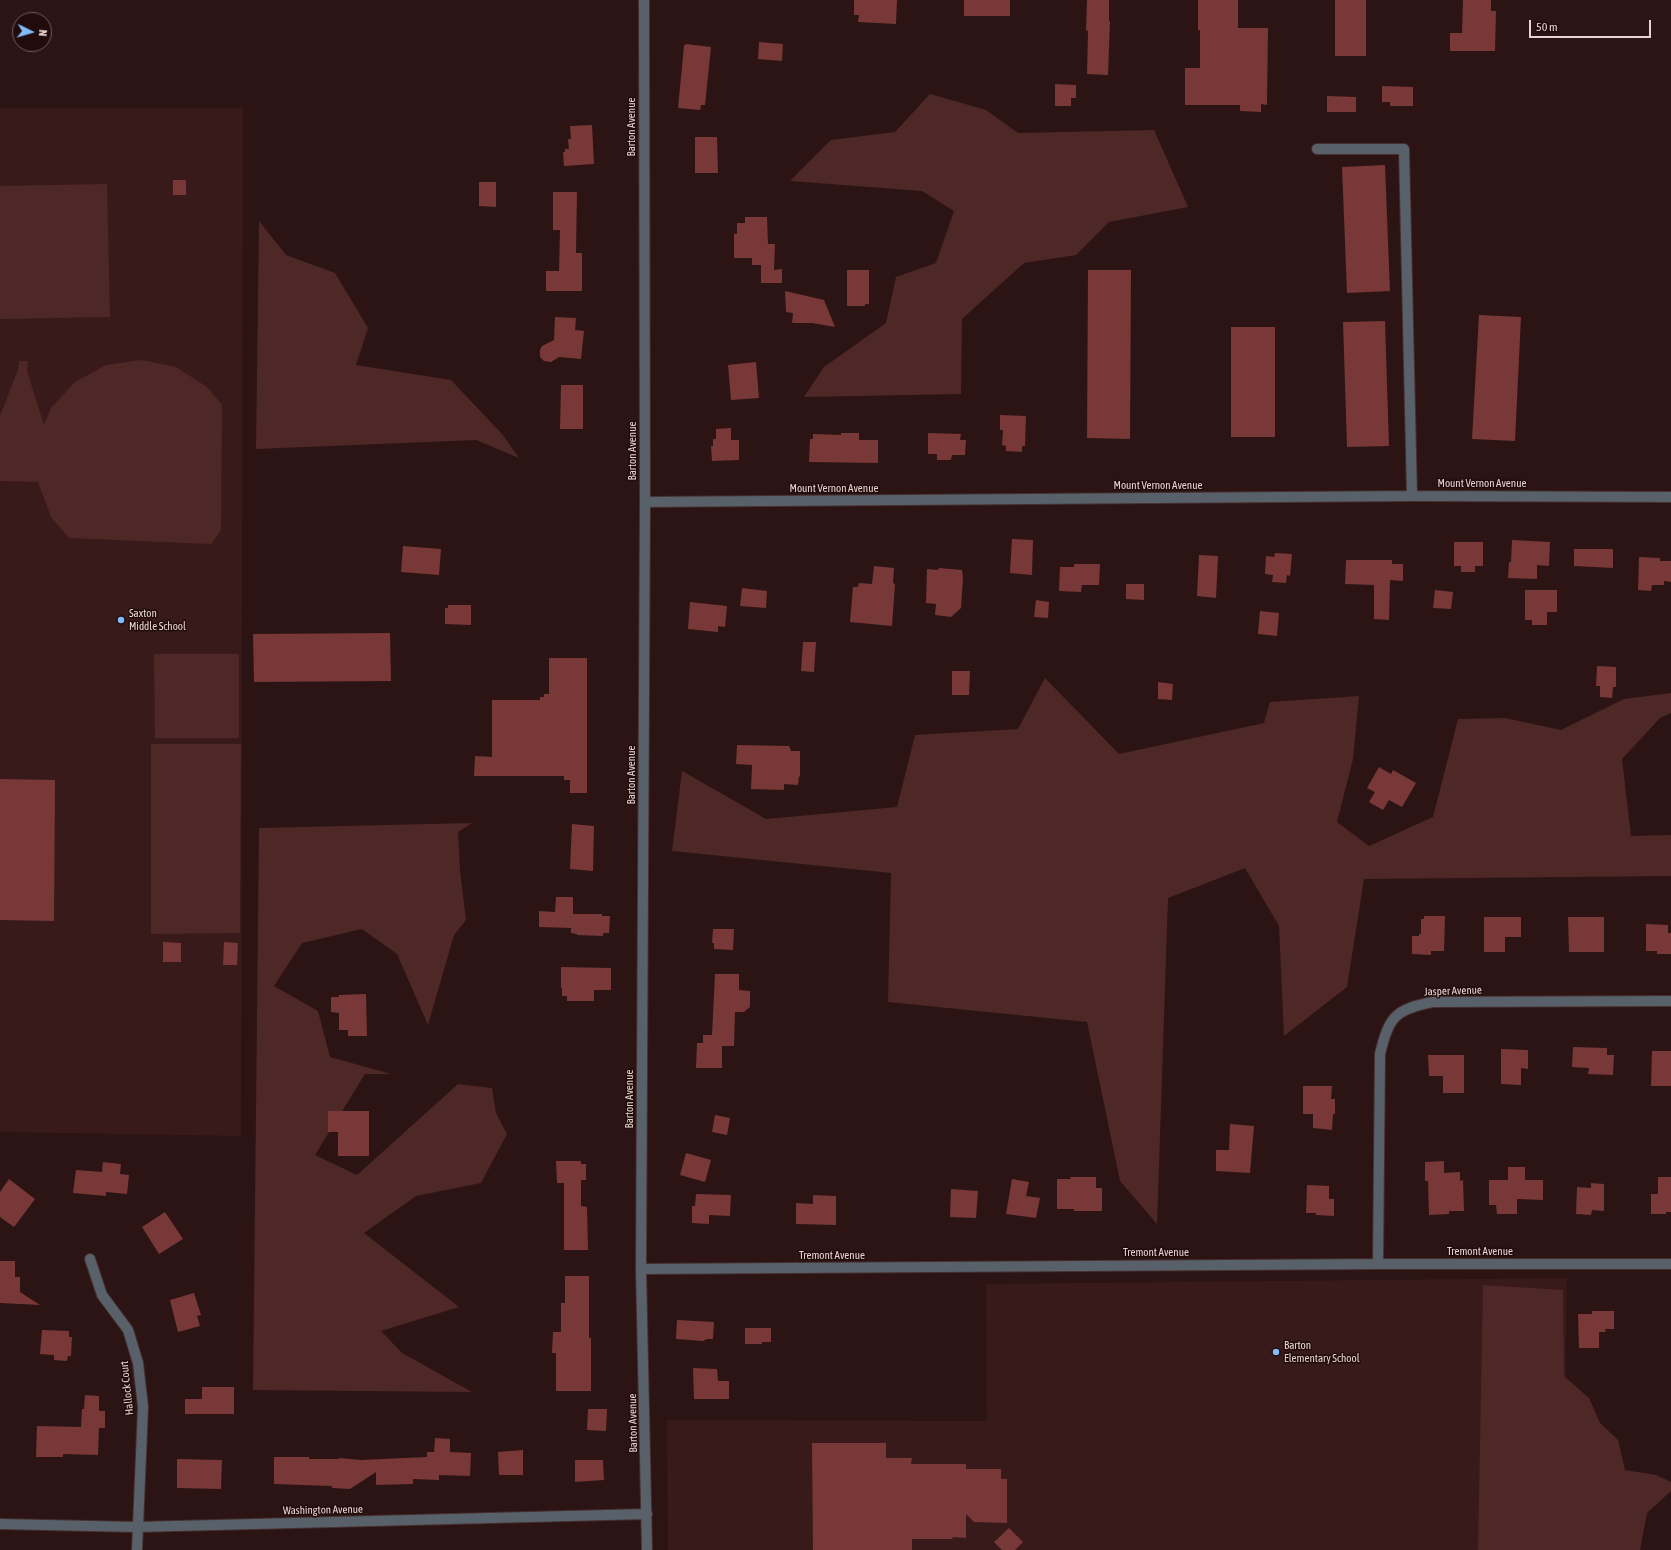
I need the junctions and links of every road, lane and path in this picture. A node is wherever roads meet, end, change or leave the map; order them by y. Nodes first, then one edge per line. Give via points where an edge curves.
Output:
1 (644, 0) edge
2 (1317, 149) dead end
3 (1412, 496) junction
4 (1671, 497) edge
5 (645, 502) junction
6 (1671, 1001) edge
7 (90, 1259) dead end
8 (1378, 1264) junction
9 (1671, 1264) edge
10 (641, 1269) junction
11 (647, 1514) junction
12 (0, 1524) edge
13 (137, 1527) junction
14 (137, 1550) edge
15 (647, 1550) edge

1 - 5 street, Barton Avenue
2 - 3 street via 1404,148
3 - 4 street, Mount Vernon Avenue
3 - 5 street, Mount Vernon Avenue
5 - 10 street, Barton Avenue
6 - 8 street, Jasper Avenue via 1433,1002 1416,1005 1397,1013 1385,1032 1380,1054
7 - 13 street, Hallock Court via 102,1294 128,1330 138,1362 143,1407
8 - 9 street, Tremont Avenue
8 - 10 street, Tremont Avenue
10 - 11 street, Barton Avenue
11 - 13 street, Washington Avenue
11 - 15 street, Barton Avenue
12 - 13 street, Washington Avenue
13 - 14 street, Hallock Court

